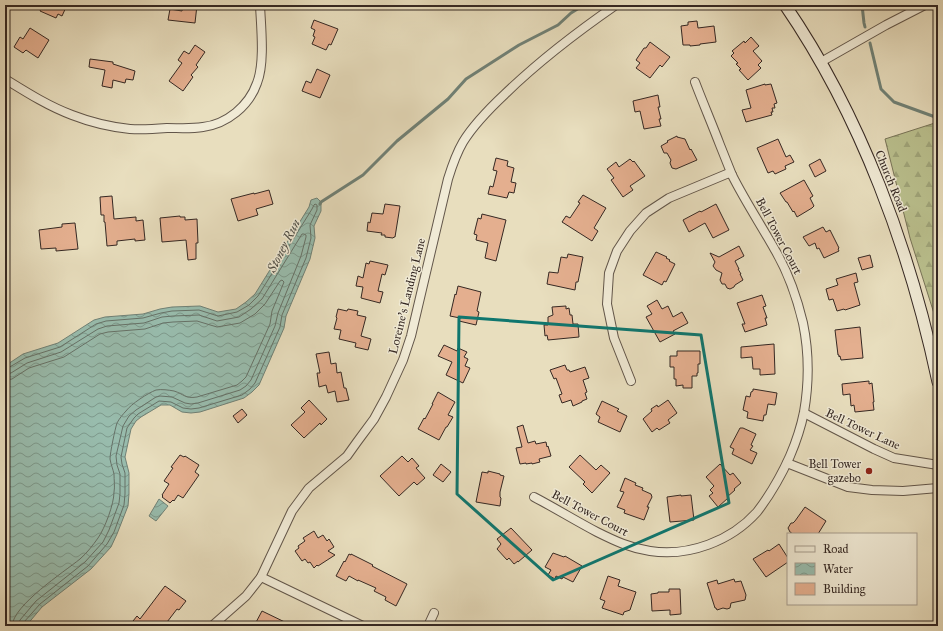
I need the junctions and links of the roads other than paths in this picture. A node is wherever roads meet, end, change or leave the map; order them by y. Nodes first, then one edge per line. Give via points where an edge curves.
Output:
1 (260, 5) edge
2 (616, 5) edge
3 (785, 5) edge
4 (925, 5) edge
5 (821, 62) junction
6 (5, 79) edge
7 (695, 82) dead end
8 (732, 175) junction
9 (631, 381) dead end
10 (938, 382) edge
11 (804, 413) junction
12 (787, 463) junction
13 (938, 465) edge
14 (938, 488) edge
15 (534, 497) dead end
16 (261, 577) junction
17 (434, 613) dead end
18 (212, 626) edge
19 (363, 626) edge
20 (428, 626) edge

1 - 6 street via 261,66 258,82 240,109 228,118 205,127 130,129 102,124 70,114
2 - 16 street, Loreine's Landing Lane via 565,42 518,81 484,114 462,143 448,179 411,336 386,398 347,456 309,488 292,511
3 - 5 main road, Church Road
4 - 5 street
5 - 10 main road, Church Road via 854,127 892,221 911,277
7 - 8 street, Bell Tower Court
8 - 9 street via 729,173 669,198 646,213 617,251 609,274 607,304 614,338
8 - 11 street, Bell Tower Court via 786,270 794,292 803,323 806,350 807,383
11 - 12 street, Bell Tower Court
11 - 13 street, Bell Tower Lane via 894,458
12 - 14 street via 848,487 872,490
12 - 15 street, Bell Tower Court via 772,490 750,519 722,539 687,551 669,553 635,549 584,525
16 - 18 street, Loreine's Landing Lane via 246,596
16 - 19 street
17 - 20 street

